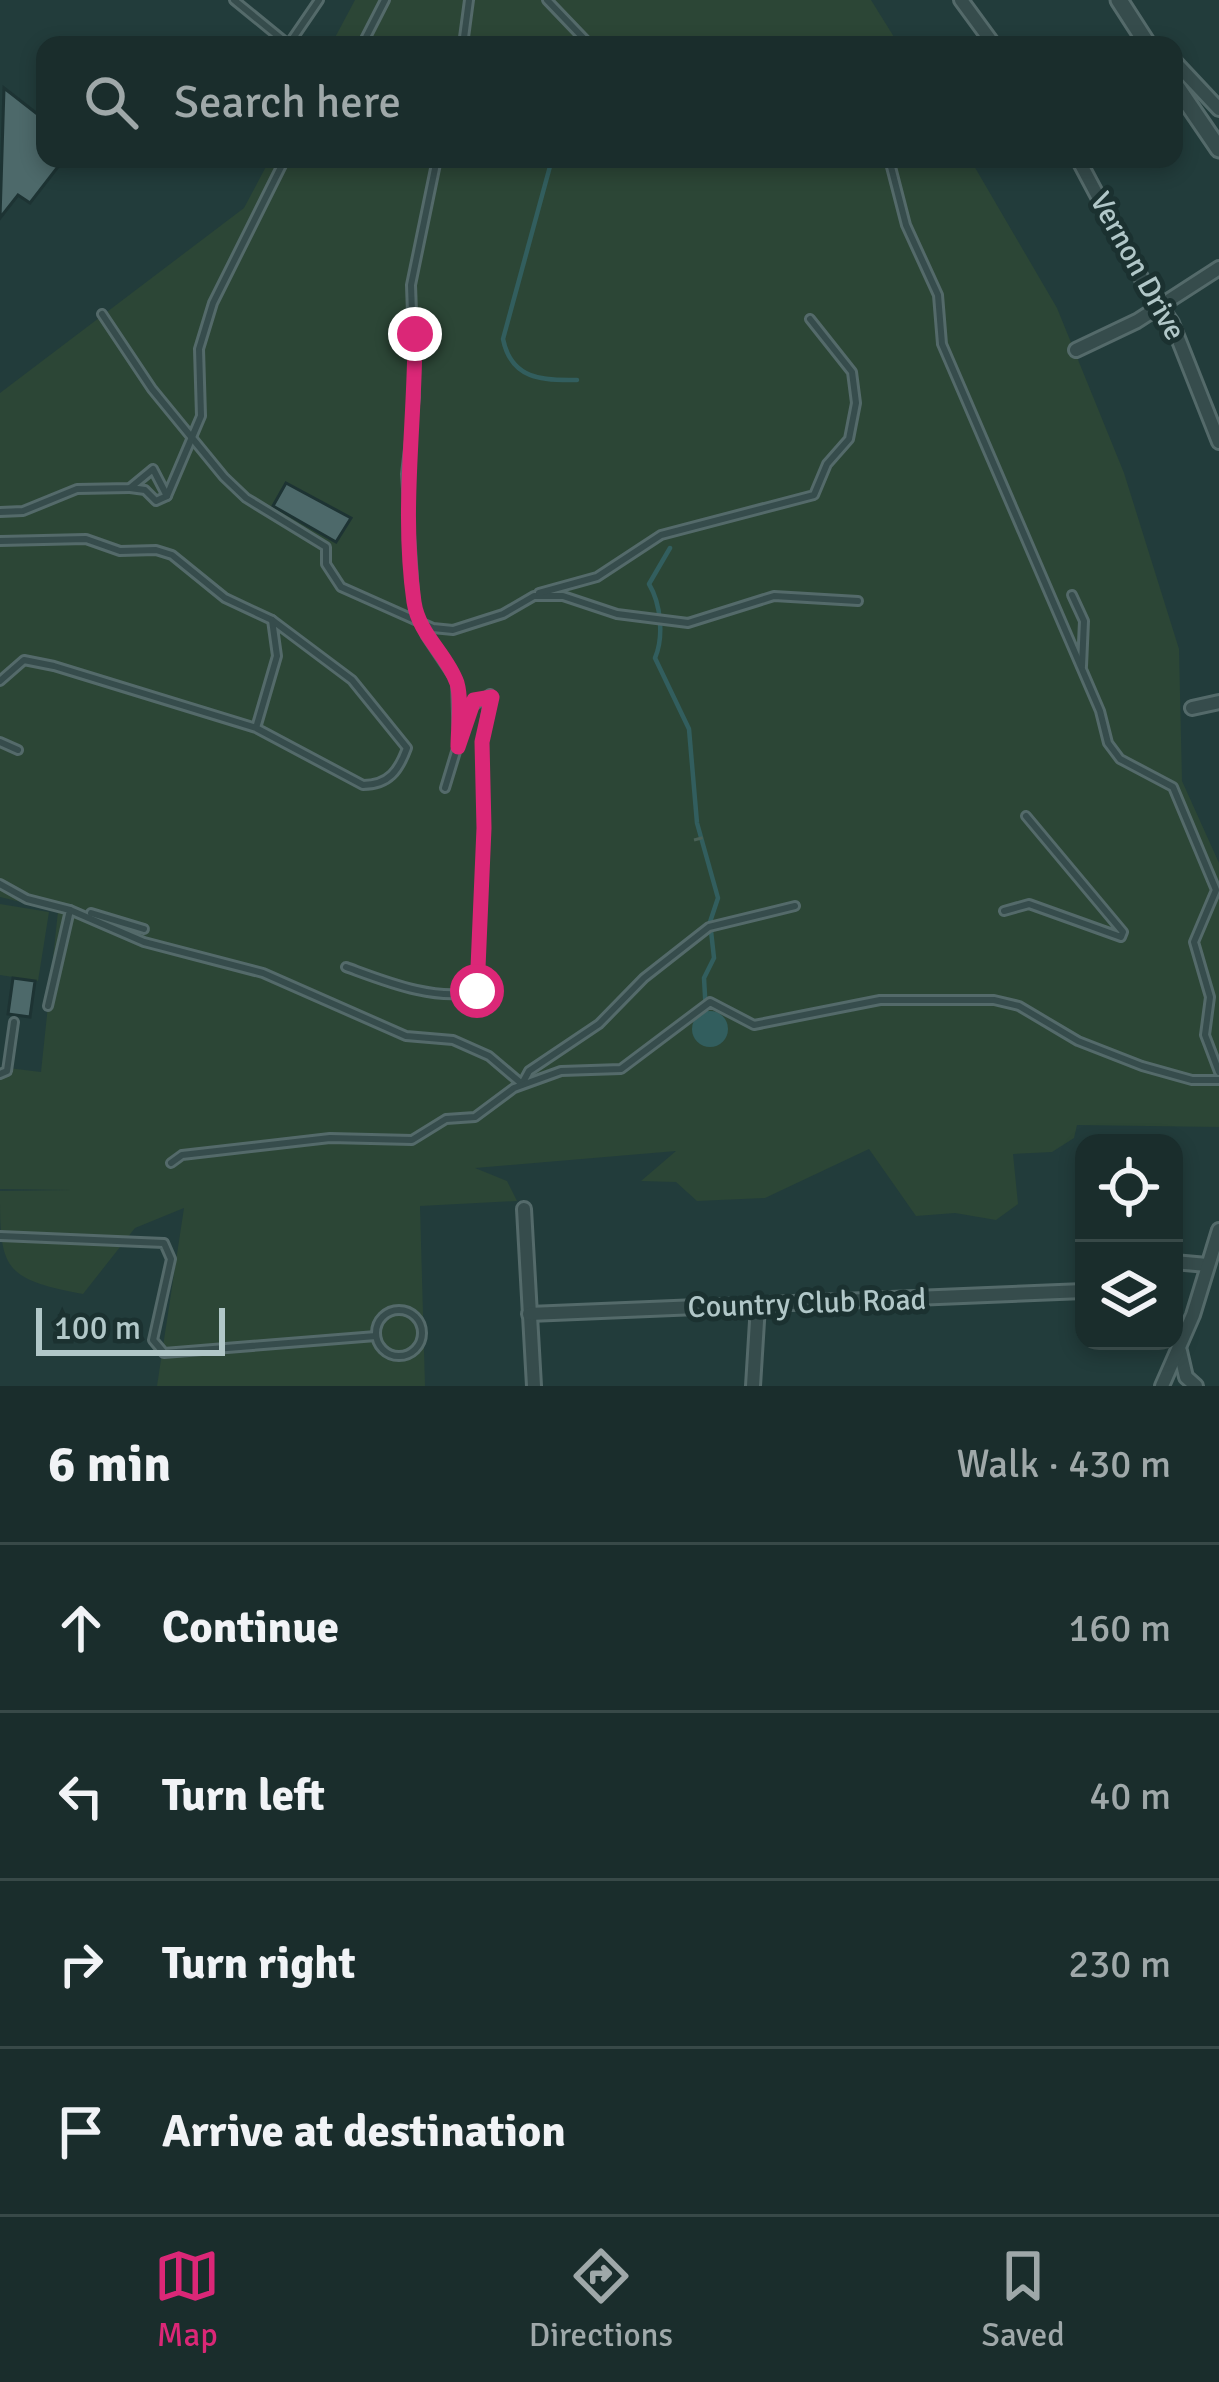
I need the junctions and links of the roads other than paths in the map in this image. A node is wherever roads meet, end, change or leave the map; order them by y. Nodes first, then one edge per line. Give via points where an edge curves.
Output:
1 (234, 0) edge
2 (319, 0) edge
3 (385, 0) edge
4 (469, 0) edge
5 (547, 0) edge
6 (961, 0) edge
7 (1119, 0) edge
8 (278, 36) edge
9 (295, 36) edge
10 (367, 36) edge
11 (464, 36) edge
12 (581, 36) edge
13 (987, 36) edge
14 (1142, 36) edge
15 (1183, 69) edge
16 (1183, 96) edge
17 (1216, 99) edge
18 (1219, 148) edge
19 (280, 168) edge
20 (435, 168) edge
21 (891, 168) edge
22 (1083, 168) edge
23 (1219, 268) edge
24 (1161, 307) junction
25 (102, 314) dead end
26 (810, 319) dead end
27 (1076, 350) dead end
28 (193, 436) junction
29 (1219, 442) edge
30 (130, 488) junction
31 (166, 496) junction
32 (0, 512) edge
33 (0, 541) edge
34 (1072, 595) dead end
35 (534, 596) junction
36 (858, 601) dead end
37 (272, 620) junction
38 (420, 623) junction
39 (1083, 674) junction
40 (0, 681) edge
41 (1219, 702) edge
42 (1192, 708) dead end
43 (256, 728) junction
44 (0, 742) edge
45 (458, 747) junction
46 (17, 749) dead end
47 (445, 788) dead end
48 (1026, 816) dead end
49 (0, 884) edge
50 (796, 906) dead end
51 (70, 910) junction
52 (1004, 911) dead end
53 (143, 929) dead end
54 (346, 967) dead end
55 (48, 1006) dead end
56 (14, 1022) dead end
57 (0, 1074) edge
58 (1219, 1076) edge
59 (522, 1084) junction
60 (171, 1163) dead end
61 (524, 1209) dead end
62 (1219, 1230) edge
63 (0, 1236) edge
64 (1183, 1263) edge
65 (1207, 1265) junction
66 (1075, 1291) edge
67 (758, 1305) junction
68 (530, 1314) junction
69 (376, 1336) junction
70 (1183, 1341) edge
71 (1180, 1350) joint
72 (534, 1386) edge
73 (753, 1386) edge
74 (1162, 1386) edge
75 (1196, 1386) edge

1 - 8 lane
2 - 9 lane
3 - 10 lane
4 - 11 lane
5 - 12 lane
6 - 13 street
7 - 14 street
15 - 17 street
16 - 18 street
19 - 28 lane via 212,302 199,349 202,404
20 - 38 lane via 411,285 415,397 406,474
21 - 39 lane via 938,295 942,344
22 - 24 street, Vernon Drive
23 - 24 street
24 - 27 street
24 - 29 street, Vernon Drive
25 - 28 lane
26 - 35 lane via 852,372 856,403 849,439 814,495 661,535 609,571
28 - 31 lane
28 - 38 lane via 246,498 326,547 341,587
30 - 31 lane via 156,501
30 - 31 lane via 153,469
30 - 32 lane via 76,489
33 - 37 lane via 86,539 120,551 156,550
34 - 39 lane via 1084,621
35 - 36 lane via 688,623 774,596
35 - 38 lane via 453,631
37 - 43 lane via 277,656
37 - 43 lane via 352,680 407,748 401,767 363,785
38 - 45 lane via 456,681
39 - 58 lane via 1113,751 1173,787 1216,890 1194,941 1210,997 1205,1035
40 - 43 lane via 23,660
41 - 42 street
44 - 46 lane
45 - 47 lane
45 - 54 lane via 474,700 490,694 477,991 388,987
48 - 52 lane via 1123,932 1029,904
49 - 51 lane
50 - 59 lane via 713,925
51 - 53 lane
51 - 55 lane
51 - 59 lane via 143,942 263,973 406,1036 453,1040 488,1055
56 - 57 lane via 8,1071
58 - 59 lane via 1192,1080 1107,1053 1019,1006 910,999 754,1025 710,1002 621,1069 581,1067
59 - 60 lane via 475,1118 446,1119 412,1140 330,1138 182,1155
61 - 68 street
62 - 65 street
63 - 69 lane via 164,1243 172,1259 154,1330 159,1351
64 - 65 street
65 - 70 street
66 - 67 street, Country Club Road
67 - 68 street, Country Club Road
67 - 73 street
68 - 72 street
69 - 69 lane via 387,1353 402,1356 415,1350 422,1329 409,1313 394,1311
71 - 74 street
71 - 75 street

